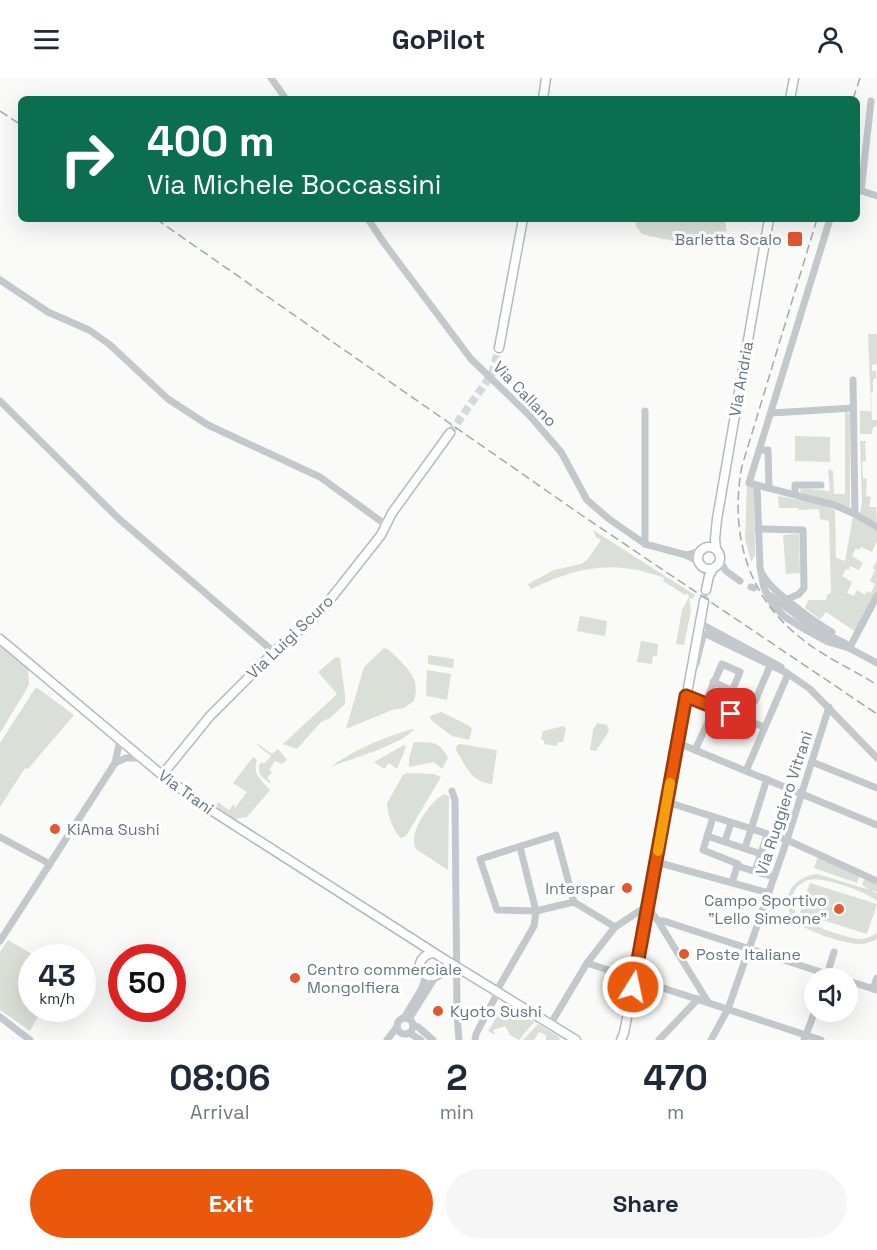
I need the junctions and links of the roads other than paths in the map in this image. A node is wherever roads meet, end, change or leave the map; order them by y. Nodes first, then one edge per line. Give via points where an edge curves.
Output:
1 (271, 78) edge
2 (546, 78) edge
3 (794, 78) edge
4 (284, 96) edge
5 (543, 96) edge
6 (791, 96) edge
7 (870, 101) dead end
8 (860, 182) edge
9 (860, 190) edge
10 (877, 196) edge
11 (370, 222) edge
12 (522, 222) edge
13 (768, 222) edge
14 (829, 222) edge
15 (0, 280) edge
16 (500, 348) tunnel mouth
17 (853, 380) dead end
18 (0, 401) edge
19 (853, 408) junction
20 (645, 411) dead end
21 (772, 412) junction
22 (450, 434) tunnel mouth
23 (760, 450) junction
24 (753, 484) junction
25 (821, 485) dead end
26 (769, 488) junction
27 (795, 494) junction
28 (855, 513) junction
29 (386, 525) junction
30 (877, 527) edge
31 (758, 529) junction
32 (645, 544) junction
33 (708, 549) junction
34 (686, 555) junction
35 (701, 565) junction
36 (716, 566) junction
37 (760, 567) junction
38 (740, 581) dead end
39 (771, 596) dead end
40 (877, 596) edge
41 (788, 599) junction
42 (704, 602) dead end
43 (700, 621) junction
44 (0, 639) edge
45 (849, 645) junction
46 (274, 652) junction
47 (877, 658) edge
48 (877, 663) edge
49 (770, 666) junction
50 (787, 673) junction
51 (713, 682) junction
52 (687, 684) junction
53 (732, 691) junction
54 (686, 696) junction
55 (705, 703) junction
56 (715, 707) junction
57 (829, 707) junction
58 (764, 727) junction
59 (120, 740) junction
60 (678, 743) junction
61 (695, 750) junction
62 (142, 758) junction
63 (877, 758) edge
64 (812, 762) junction
65 (115, 763) junction
66 (746, 771) junction
67 (162, 775) junction
68 (767, 779) junction
69 (877, 788) edge
70 (452, 791) dead end
71 (802, 794) junction
72 (667, 802) junction
73 (713, 818) junction
74 (731, 824) junction
75 (877, 825) edge
76 (751, 830) junction
77 (768, 835) junction
78 (707, 836) junction
79 (0, 837) edge
80 (787, 840) junction
81 (725, 841) junction
82 (735, 845) junction
83 (520, 847) junction
84 (745, 848) junction
85 (761, 854) junction
86 (730, 861) junction
87 (656, 862) junction
88 (50, 864) junction
89 (737, 866) junction
90 (755, 871) junction
91 (774, 877) junction
92 (877, 881) edge
93 (732, 883) junction
94 (769, 893) junction
95 (574, 902) junction
96 (647, 906) junction
97 (536, 911) junction
98 (658, 921) junction
99 (388, 923) junction
100 (615, 927) junction
101 (0, 941) edge
102 (750, 948) junction
103 (834, 952) dead end
104 (422, 957) junction
105 (587, 963) junction
106 (441, 964) junction
107 (804, 968) edge
108 (829, 968) edge
109 (426, 975) junction
110 (877, 978) edge
111 (635, 979) junction
112 (858, 984) edge
113 (499, 988) junction
114 (875, 989) edge
115 (698, 999) junction
116 (708, 1002) junction
117 (728, 1009) junction
118 (0, 1017) edge
119 (409, 1021) junction
120 (811, 1022) edge
121 (0, 1023) edge
122 (550, 1024) junction
123 (397, 1027) junction
124 (409, 1033) junction
125 (565, 1036) edge
126 (623, 1038) edge
127 (805, 1038) edge
128 (23, 1040) edge
129 (30, 1040) edge
130 (387, 1040) edge
131 (421, 1040) edge
132 (434, 1040) edge
133 (459, 1040) edge
134 (475, 1040) edge
135 (576, 1040) edge
136 (660, 1040) edge
137 (711, 1040) edge
138 (821, 1040) edge

1 - 4 street
2 - 5 main road
3 - 6 main road
7 - 8 street
9 - 10 street
11 - 32 street, Via Callano via 471,359 561,452 587,500
12 - 16 main road
13 - 33 main road, Via Andria via 715,539
14 - 21 street
15 - 29 street via 48,312 89,330 168,399 208,425 320,477
17 - 19 street
18 - 46 street via 118,518
19 - 21 street
19 - 28 street
20 - 32 street
21 - 23 street
22 - 29 main road, Via Luigi Scuro
23 - 24 street
23 - 26 street via 768,450
24 - 26 street
24 - 31 street
25 - 27 street via 795,485
26 - 27 street
27 - 28 street
28 - 30 street
29 - 46 main road, Via Luigi Scuro via 321,612
31 - 37 street
31 - 41 street via 803,530 804,588
32 - 34 street, Via Callano
33 - 34 street
33 - 35 main road
33 - 36 main road via 719,553
34 - 35 street, Via Callano
35 - 36 main road
35 - 36 main road via 706,586
36 - 38 street
37 - 41 street via 764,578
37 - 45 street via 764,588 779,612 828,642
39 - 45 street via 812,627
40 - 45 street
41 - 45 street via 816,624
42 - 43 main road
43 - 50 street
43 - 52 main road
44 - 59 main road, Via Trani
45 - 47 street
45 - 48 street
46 - 67 main road, Via Luigi Scuro via 210,716
49 - 50 street
49 - 52 street via 703,636 693,680
49 - 53 street via 755,701
50 - 57 street
50 - 58 street
51 - 53 street
51 - 53 street via 722,664 740,672
51 - 55 street
52 - 54 main road
54 - 55 street
54 - 60 main road
55 - 56 street
56 - 58 street
56 - 61 street
57 - 63 street
57 - 64 street, Via Ruggiero Vitrani
58 - 66 street
59 - 62 main road, Via Trani
59 - 65 street
60 - 61 street
60 - 72 main road
61 - 66 street
62 - 65 street
62 - 67 main road, Via Trani
64 - 69 street
64 - 71 street, Via Ruggiero Vitrani
65 - 88 street
66 - 68 street
67 - 99 main road, Via Trani
68 - 71 street
68 - 76 street
70 - 133 street
71 - 75 street
71 - 80 street, Via Ruggiero Vitrani
72 - 73 street
72 - 87 main road
73 - 74 street
73 - 78 street
74 - 76 street
74 - 81 street
76 - 77 street
76 - 84 street
77 - 80 street
77 - 85 street
78 - 81 street
78 - 86 street via 703,850
79 - 88 street
80 - 91 street, Via Ruggiero Vitrani
80 - 92 street
81 - 82 street
82 - 84 street
82 - 86 street
83 - 95 street via 556,835
83 - 97 street
83 - 97 street via 480,859 497,910
84 - 85 street
85 - 90 street
86 - 89 street
87 - 93 street
87 - 96 main road
88 - 101 street
89 - 90 street
89 - 93 street
90 - 91 street
91 - 94 street, Via Ruggiero Vitrani
93 - 94 street
94 - 102 street, Via Ruggiero Vitrani
95 - 97 street
95 - 100 street
96 - 98 street
96 - 100 street
96 - 111 main road
97 - 113 street via 531,934
98 - 102 street
98 - 116 street
99 - 104 main road, Via Trani
99 - 106 main road, Via Trani
100 - 105 street
102 - 107 street
102 - 117 street, Via Ruggiero Vitrani
103 - 108 street
104 - 106 main road via 427,953
104 - 109 main road via 420,966
105 - 111 street
105 - 122 street
106 - 109 main road, Via Trani
106 - 113 main road, Via Trani
106 - 119 street
109 - 119 street
110 - 114 street
111 - 115 street
111 - 126 main road
112 - 114 street
113 - 122 main road, Via Trani
113 - 134 street
115 - 116 street
115 - 136 street
116 - 117 street
117 - 127 street
117 - 137 street, Via Ruggiero Vitrani
118 - 129 street
119 - 123 street via 398,1022
119 - 124 street
119 - 132 street
120 - 127 street
121 - 128 street
122 - 125 main road, Via Trani
123 - 124 street via 402,1033
123 - 130 street
124 - 131 street
125 - 135 main road, Via Trani
127 - 138 street

